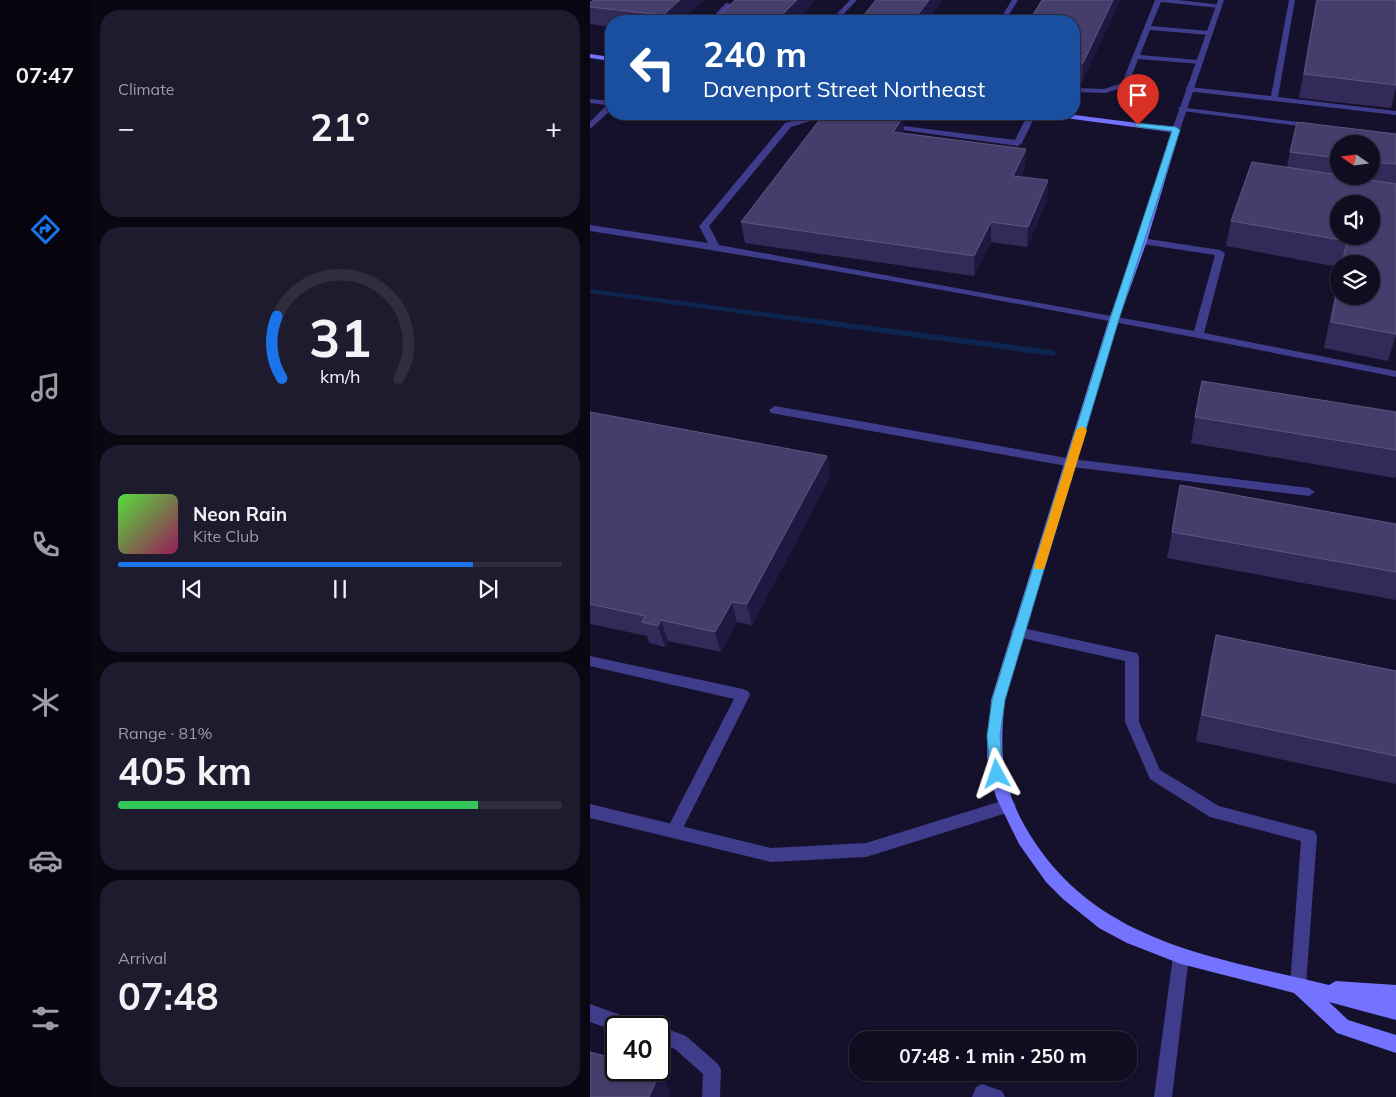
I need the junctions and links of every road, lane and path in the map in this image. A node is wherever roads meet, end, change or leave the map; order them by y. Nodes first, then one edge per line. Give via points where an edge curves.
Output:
1 (854, 0) edge
2 (1015, 0) edge
3 (1158, 0) edge
4 (1292, 0) edge
5 (1220, 3) edge
6 (728, 4) edge
7 (718, 15) edge
8 (839, 15) edge
9 (1006, 15) edge
10 (1147, 28) junction
11 (1209, 33) junction
12 (590, 56) edge
13 (1136, 57) junction
14 (605, 58) edge
15 (1198, 62) junction
16 (1189, 89) junction
17 (1080, 90) edge
18 (1274, 99) junction
19 (590, 101) edge
20 (605, 104) edge
21 (1182, 109) junction
22 (605, 111) edge
23 (1396, 113) edge
24 (1080, 118) edge
25 (805, 120) edge
26 (1029, 120) edge
27 (882, 125) edge
28 (590, 127) edge
29 (1328, 128) edge
30 (1176, 130) junction
31 (590, 228) edge
32 (1142, 241) junction
33 (715, 248) junction
34 (1114, 319) junction
35 (1198, 335) junction
36 (1396, 374) edge
37 (775, 410) dead end
38 (1072, 463) junction
39 (1309, 492) dead end
40 (1018, 632) junction
41 (590, 661) edge
42 (1008, 806) junction
43 (590, 811) edge
44 (674, 832) junction
45 (1182, 956) junction
46 (1298, 986) junction
47 (1396, 994) edge
48 (1396, 1011) edge
49 (590, 1013) edge
50 (605, 1018) edge
51 (670, 1039) edge
52 (1396, 1044) edge
53 (711, 1097) edge
54 (981, 1097) edge
55 (996, 1097) edge
56 (1163, 1097) edge

1 - 8 street
2 - 9 street
3 - 5 street
3 - 10 street
4 - 18 street
5 - 11 street
6 - 7 street
10 - 11 street
10 - 13 street
11 - 15 street
12 - 14 street
13 - 15 street
13 - 17 street via 1125,84 1105,91
15 - 16 street
16 - 18 street
16 - 21 street
18 - 23 street
19 - 20 street
21 - 29 street
21 - 30 street
22 - 28 street
24 - 30 street
25 - 33 street via 788,125 704,226
26 - 27 street via 1018,143
30 - 32 street
31 - 33 street
32 - 34 street
32 - 35 street via 1220,253
33 - 34 street
34 - 35 street
34 - 38 street
35 - 36 street
37 - 38 street
38 - 39 street
38 - 40 street
40 - 42 street via 998,700 993,736 997,774
40 - 46 street via 1132,657 1132,722 1155,774 1215,812 1309,836
41 - 44 street via 743,695
42 - 44 street via 866,850 771,855
42 - 45 street via 1028,848 1062,888 1104,922 1150,945
43 - 44 street
45 - 46 street
45 - 56 street
46 - 47 street
46 - 48 street
46 - 52 street via 1343,1027
49 - 50 street
51 - 53 street via 680,1042 712,1070
54 - 55 street via 982,1093

